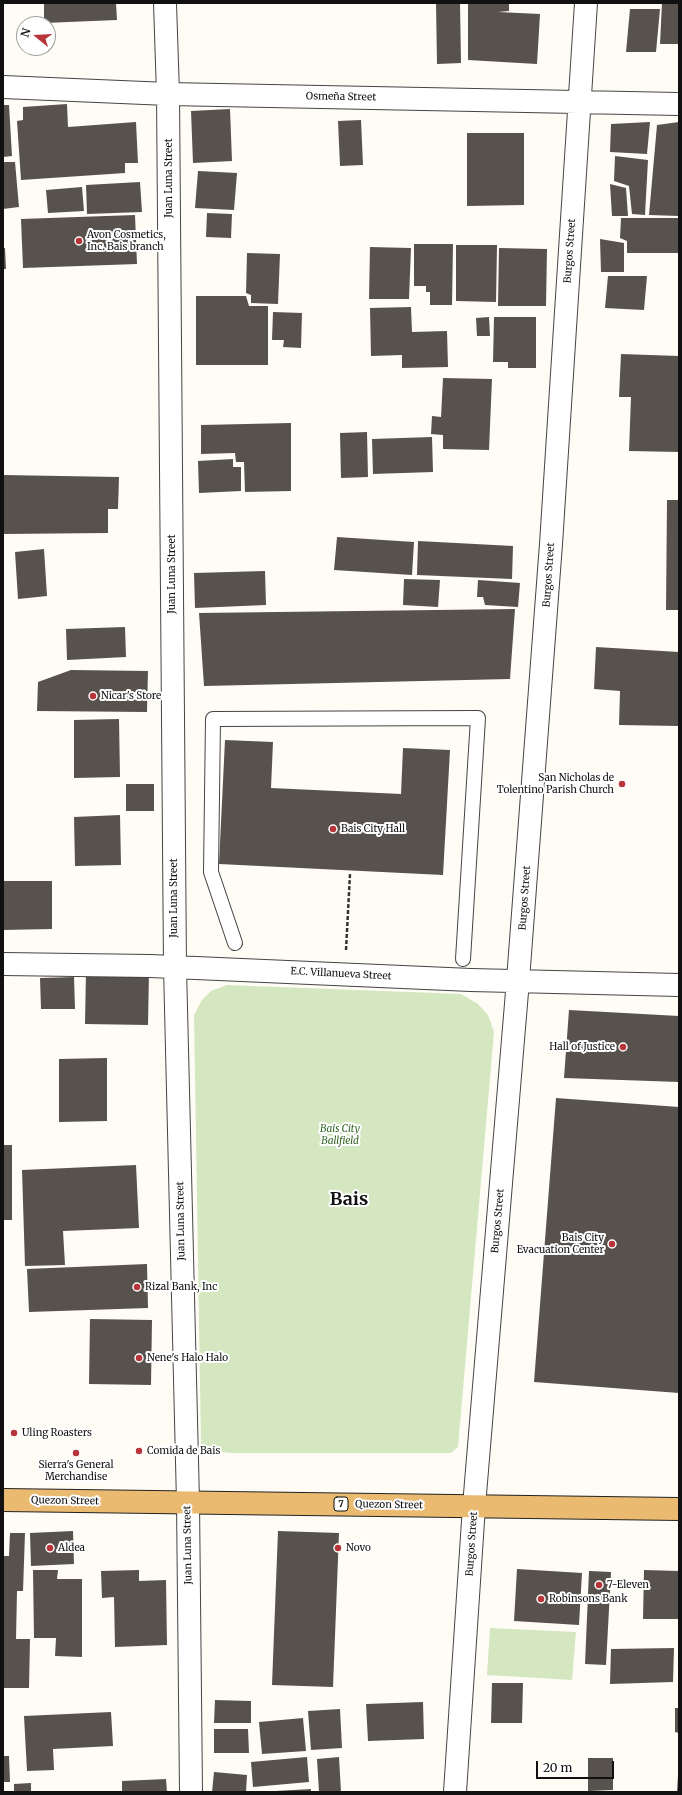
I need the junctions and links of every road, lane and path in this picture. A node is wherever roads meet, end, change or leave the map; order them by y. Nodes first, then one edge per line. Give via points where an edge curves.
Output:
1 (165, 3) edge
2 (586, 3) edge
3 (3, 87) edge
4 (168, 94) junction
5 (580, 102) junction
6 (679, 104) edge
7 (350, 874) dead end
8 (235, 943) dead end
9 (463, 959) dead end
10 (3, 964) edge
11 (175, 967) junction
12 (344, 974) junction
13 (518, 980) junction
14 (679, 985) edge
15 (3, 1500) edge
16 (188, 1502) junction
17 (474, 1506) junction
18 (679, 1509) edge
19 (191, 1792) edge
20 (456, 1792) edge

1 - 4 street, Juan Luna Street
2 - 5 street, Burgos Street
3 - 4 street, Osmeña Street
4 - 5 street, Osmeña Street
4 - 11 street, Juan Luna Street
5 - 6 street, Osmeña Street
5 - 13 street, Burgos Street via 551,544
7 - 12 path
8 - 9 lane via 211,872 213,719 478,718
10 - 11 street, E.C. Villanueva Street
11 - 12 street, E.C. Villanueva Street
11 - 16 street, Juan Luna Street
12 - 13 street, E.C. Villanueva Street
13 - 14 street, E.C. Villanueva Street
13 - 17 street, Burgos Street
15 - 16 highway, Quezon Street / 7
16 - 17 highway, Quezon Street / 7
16 - 19 street, Juan Luna Street
17 - 18 highway, Quezon Street / 7
17 - 20 street, Burgos Street

